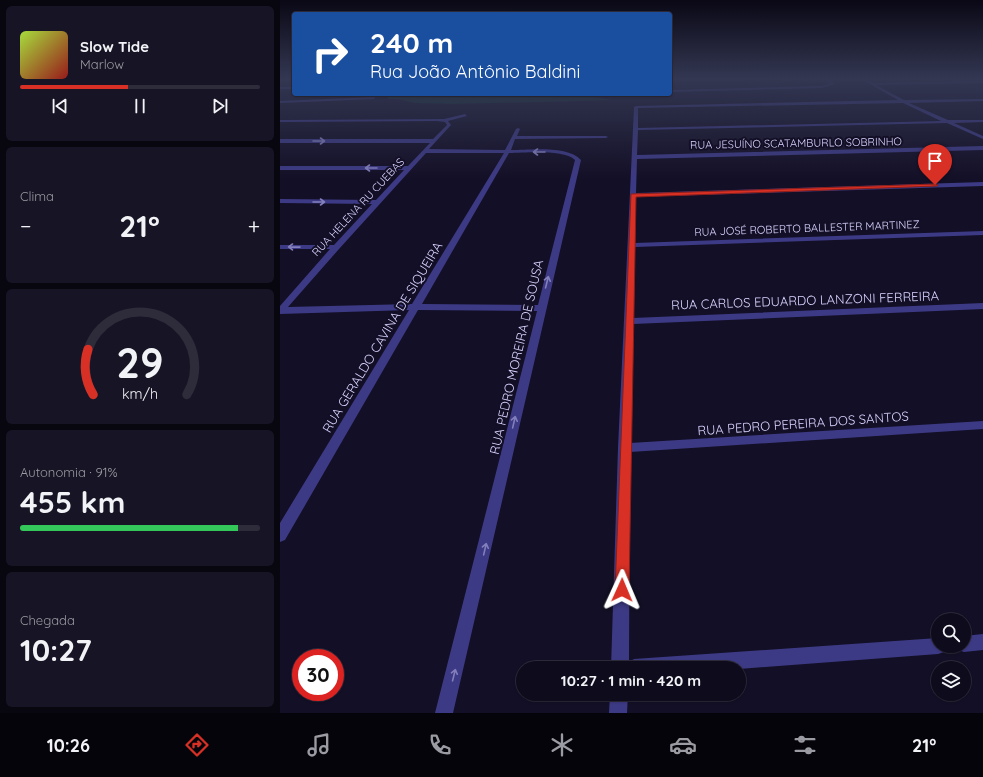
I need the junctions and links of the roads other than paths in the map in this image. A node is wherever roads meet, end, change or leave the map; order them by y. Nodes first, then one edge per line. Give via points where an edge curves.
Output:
1 (636, 112) edge
2 (926, 112) edge
3 (465, 115) dead end
4 (280, 121) edge
5 (444, 121) junction
6 (983, 121) edge
7 (947, 122) junction
8 (518, 129) dead end
9 (635, 129) junction
10 (606, 137) dead end
11 (514, 138) junction
12 (983, 138) edge
13 (280, 141) edge
14 (434, 141) junction
15 (983, 148) edge
16 (424, 152) junction
17 (507, 152) junction
18 (634, 157) junction
19 (280, 168) edge
20 (410, 168) junction
21 (983, 184) edge
22 (633, 195) junction
23 (280, 201) edge
24 (378, 202) junction
25 (983, 233) edge
26 (631, 245) junction
27 (280, 247) edge
28 (336, 247) junction
29 (983, 306) edge
30 (415, 307) junction
31 (541, 308) junction
32 (280, 310) edge
33 (629, 321) junction
34 (983, 425) edge
35 (624, 448) junction
36 (280, 536) edge
37 (983, 642) edge
38 (971, 643) edge
39 (931, 647) edge
40 (620, 661) edge
41 (731, 661) edge
42 (619, 701) edge
43 (444, 713) edge
44 (618, 713) edge

1 - 9 street
2 - 7 street
3 - 5 street
4 - 5 street
5 - 14 street, RUA HELENA RU CUEBAS via 449,125
6 - 7 street
7 - 9 street
7 - 12 street
8 - 11 street, RUA GERALDO CAVINA DE SIQUEIRA
9 - 18 street
10 - 11 street
11 - 17 street, RUA GERALDO CAVINA DE SIQUEIRA
13 -> 14 street
14 - 16 street, RUA HELENA RU CUEBAS
15 - 18 street, RUA JESUÍNO SCATAMBURLO SOBRINHO
16 - 17 street, RUA PEDRO MOREIRA DE SOUSA
16 - 20 street, RUA HELENA RU CUEBAS
17 - 30 street, RUA GERALDO CAVINA DE SIQUEIRA
31 -> 17 street, RUA PEDRO MOREIRA DE SOUSA via 578,159 571,154 560,152
18 - 22 street
20 -> 19 street
20 - 24 street, RUA HELENA RU CUEBAS
21 - 22 street
22 - 26 street
23 -> 24 street
24 - 28 street, RUA HELENA RU CUEBAS
25 - 26 street, RUA JOSÉ ROBERTO BALLESTER MARTINEZ
26 - 33 street
28 -> 27 street
28 - 32 street, RUA HELENA RU CUEBAS
29 - 33 street, RUA CARLOS EDUARDO LANZONI FERREIRA
30 - 31 street
30 - 32 street
30 - 36 street, RUA GERALDO CAVINA DE SIQUEIRA
43 -> 31 street, RUA PEDRO MOREIRA DE SOUSA
33 - 35 street
34 - 35 street, RUA PEDRO PEREIRA DOS SANTOS
35 - 40 street
37 - 38 street
39 - 41 street
42 - 44 street

